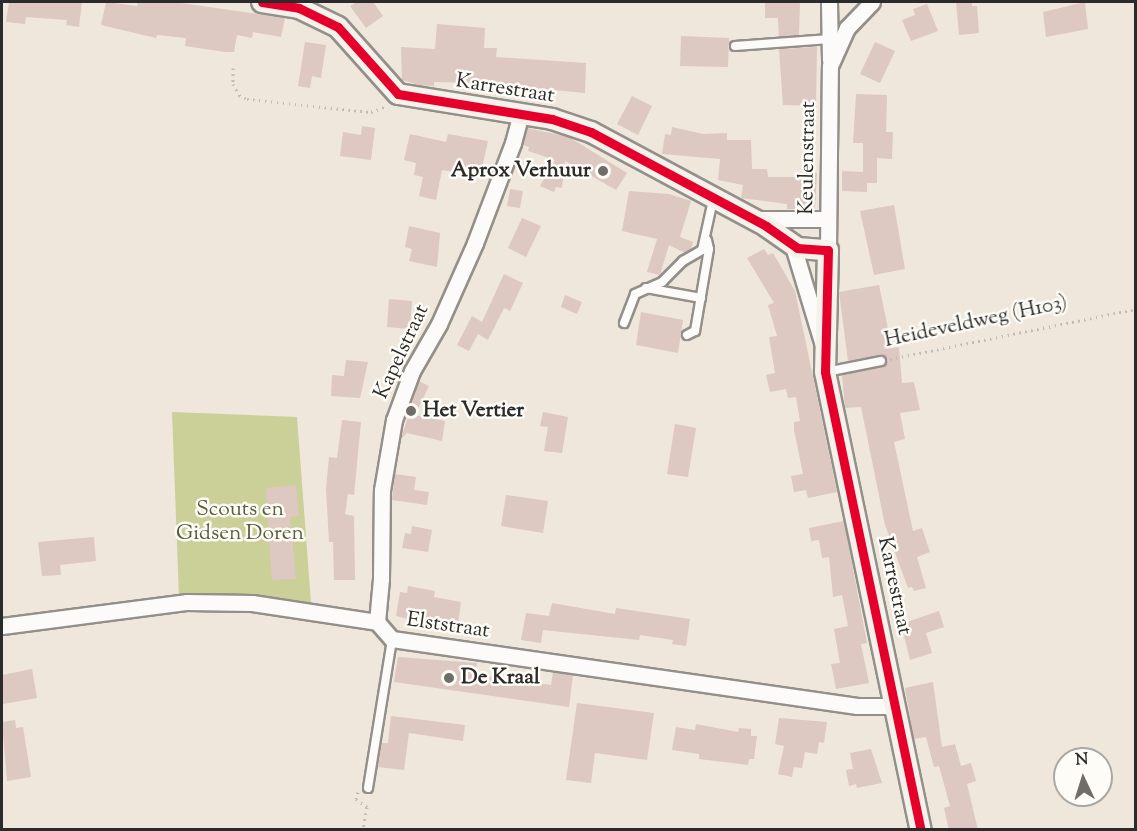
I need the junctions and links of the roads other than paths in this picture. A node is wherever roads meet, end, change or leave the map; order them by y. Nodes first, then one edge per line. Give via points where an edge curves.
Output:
1 (262, 2) edge
2 (829, 2) edge
3 (872, 2) edge
4 (830, 39) junction
5 (735, 46) dead end
6 (830, 66) junction
7 (521, 113) junction
8 (714, 199) junction
9 (752, 219) junction
10 (828, 219) junction
11 (706, 239) junction
12 (794, 246) junction
13 (828, 250) junction
14 (645, 288) junction
15 (700, 298) junction
16 (624, 323) dead end
17 (687, 335) dead end
18 (825, 351) junction
19 (881, 361) road end
20 (825, 372) junction
21 (377, 622) junction
22 (2, 626) edge
23 (392, 639) junction
24 (895, 706) junction
25 (368, 788) dead end
26 (921, 830) edge

1 - 7 street, Karrestraat via 298,8 338,27 398,94
2 - 4 street, Keulenstraat
3 - 6 street, Keulenstraat via 847,28
4 - 5 lane
4 - 6 street, Keulenstraat
6 - 10 street, Keulenstraat
7 - 8 street, Karrestraat via 591,132
7 - 21 street, Kapelstraat via 475,243 439,324 412,371 394,420 382,490
8 - 9 street, Karrestraat
8 - 11 lane
9 - 10 street, Karrestraat
9 - 12 street, Karrestraat
10 - 13 street, Keulenstraat
11 - 14 lane via 702,250 683,261 662,282
11 - 15 lane via 709,249
12 - 13 street, Karrestraat
12 - 18 street, Karrestraat
13 - 18 street, Karrestraat
14 - 15 lane
14 - 16 lane via 631,300
15 - 17 lane via 695,331
18 - 20 street, Karrestraat
19 - 20 lane, Heideveldweg (H103)
20 - 24 street, Karrestraat
21 - 22 street, Elststraat via 252,603 187,602
21 - 23 street, Elststraat
23 - 24 street, Elststraat via 875,708
23 - 25 lane
24 - 26 street, Karrestraat

